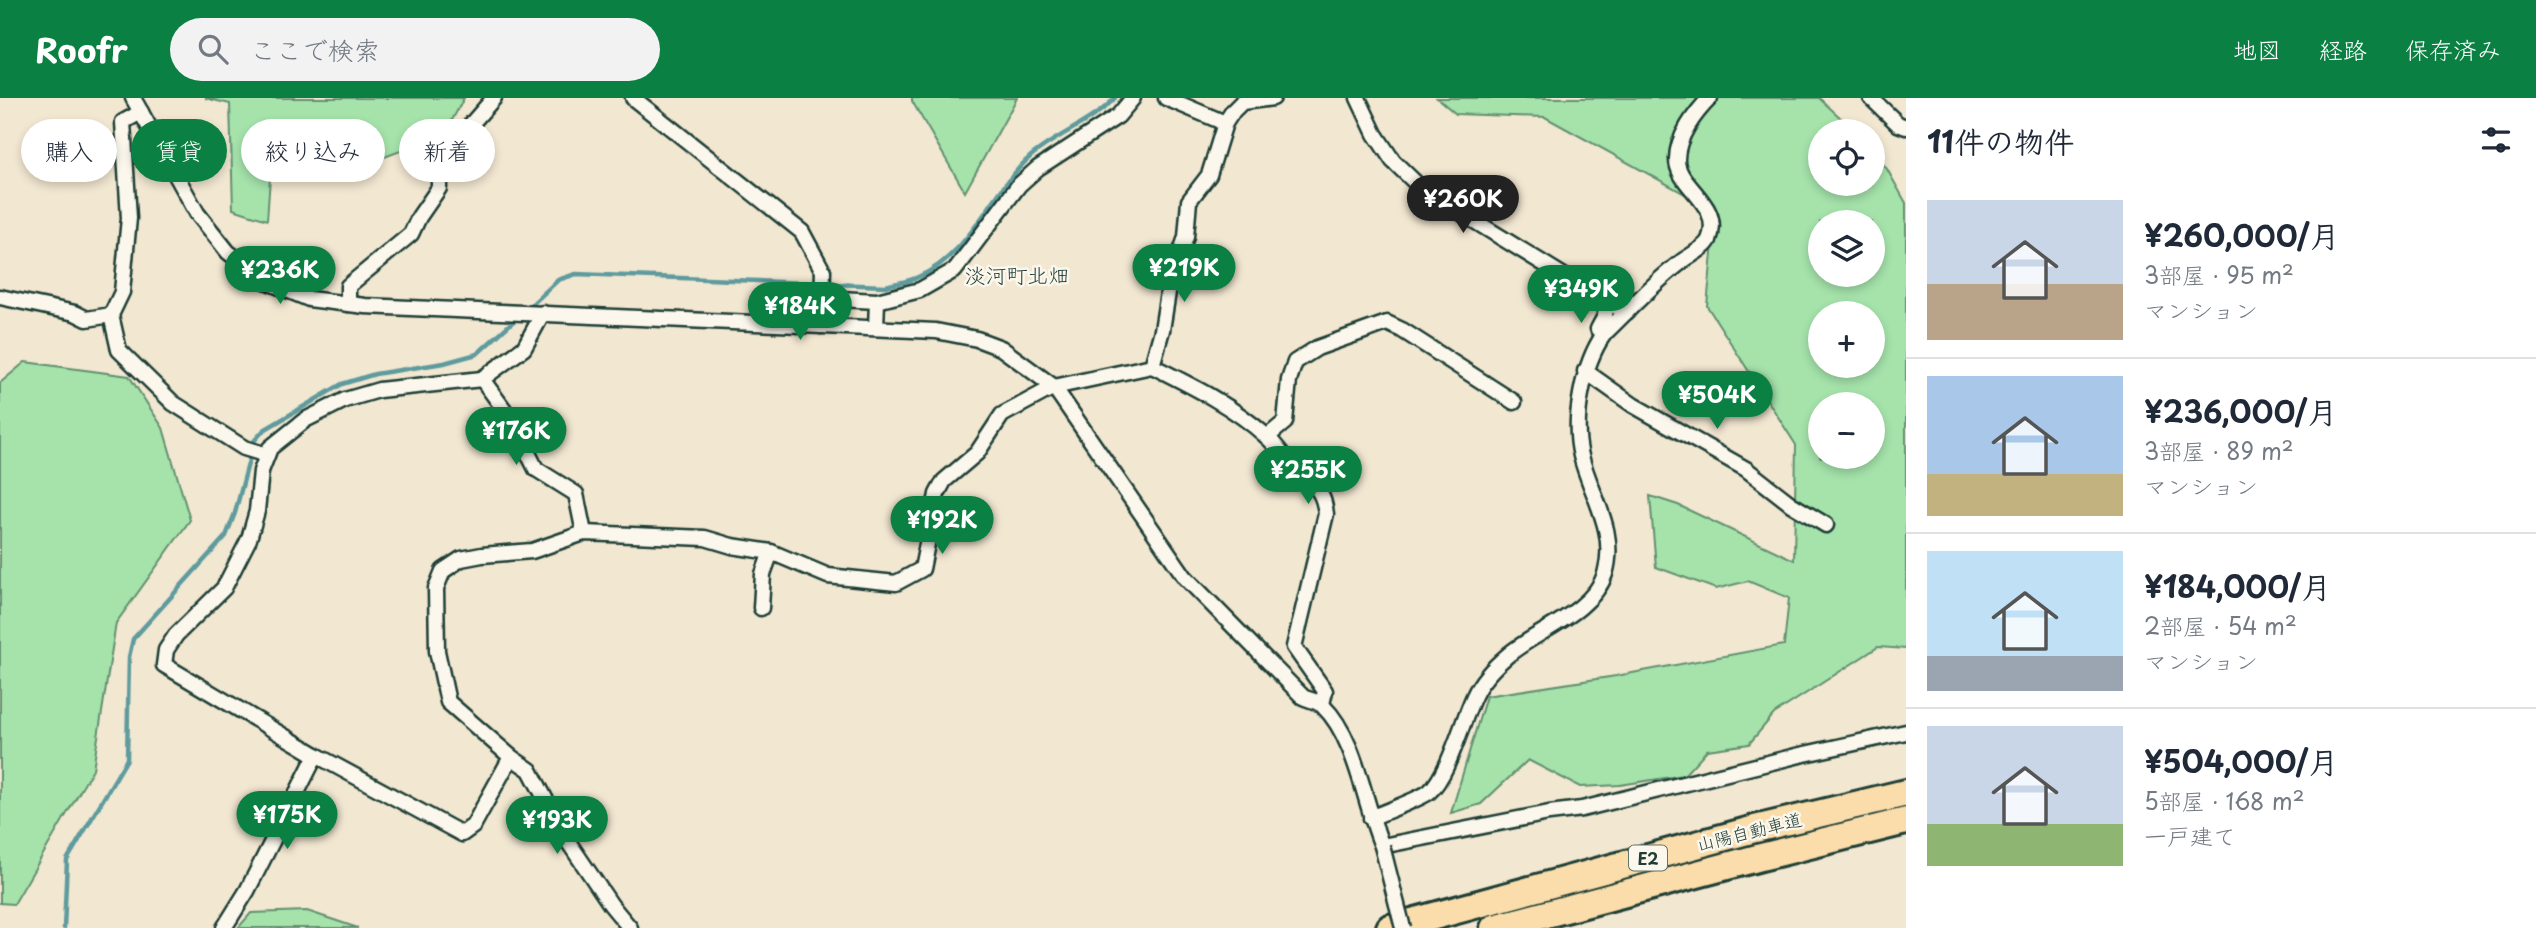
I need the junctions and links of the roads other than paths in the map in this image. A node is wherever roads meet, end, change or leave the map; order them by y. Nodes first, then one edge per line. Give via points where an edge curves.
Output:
1 (132, 98) edge
2 (494, 98) edge
3 (633, 98) edge
4 (1133, 98) edge
5 (1166, 98) edge
6 (1273, 98) edge
7 (1359, 98) edge
8 (1709, 98) edge
9 (1871, 98) edge
10 (141, 112) junction
11 (1225, 122) junction
12 (1906, 127) edge
13 (0, 297) edge
14 (821, 298) junction
15 (877, 301) junction
16 (1606, 302) junction
17 (348, 304) junction
18 (1627, 312) junction
19 (543, 313) junction
20 (111, 315) junction
21 (821, 326) junction
22 (876, 328) junction
23 (1604, 334) junction
24 (1152, 366) junction
25 (1585, 371) junction
26 (482, 379) junction
27 (1054, 387) junction
28 (1514, 402) dead end
29 (1267, 437) junction
30 (267, 455) junction
31 (1826, 525) dead end
32 (584, 533) junction
33 (771, 552) junction
34 (761, 608) dead end
35 (1322, 704) junction
36 (1906, 732) edge
37 (316, 755) junction
38 (511, 757) junction
39 (1906, 793) edge
40 (1371, 818) junction
41 (1906, 821) edge
42 (1382, 846) junction
43 (224, 928) edge
44 (630, 928) edge
45 (1390, 928) edge
46 (1403, 928) edge
47 (1494, 928) edge

1 - 10 street
2 - 17 street via 439,161 439,188 411,234 348,286
3 - 14 street via 802,233 823,271
4 - 15 street via 1099,131 1019,185 956,270 920,290
5 - 11 street
6 - 11 street via 1242,102
7 - 16 street via 1393,161 1421,188
8 - 18 street via 1682,139 1677,159 1709,212 1713,225 1708,243
9 - 12 street
10 - 17 street via 197,213 228,252 265,281 309,299
10 - 20 street via 123,122 129,218 124,283
11 - 24 street via 1209,176 1189,201 1186,237 1169,286
13 - 20 street via 87,319
14 - 15 street
14 - 21 street
15 - 22 street
16 - 18 street
16 - 23 street via 1598,329
17 - 19 street
18 - 23 street
19 - 21 street
19 - 26 street via 524,348
20 - 30 street via 119,350 173,403 244,448
21 - 22 street
22 - 27 street via 936,331 976,339 1001,348
23 - 25 street
24 - 27 street
24 - 29 street via 1219,401
25 - 31 street via 1633,405 1746,469
25 - 40 street via 1579,415 1581,455 1605,520 1604,575 1595,592 1574,612 1490,672 1475,693 1447,764 1429,792
26 - 30 street via 379,390 345,400 305,420
26 - 32 street via 511,419 536,469 576,494
27 - 33 street via 1002,415 977,453 944,481 930,520 922,569 896,583 828,576
27 - 35 street via 1185,577 1303,697
28 - 29 street via 1387,323 1317,348 1295,362 1285,422
29 - 35 street via 1325,497 1326,514 1294,647 1325,691
30 - 37 street via 249,539 224,588 176,635 166,650 164,665
32 - 33 street via 705,538
32 - 38 street via 532,551 461,559 443,571 436,588 437,650 448,702
33 - 34 street via 763,574
35 - 40 street via 1347,740
36 - 42 street via 1581,809
37 - 38 street via 462,834 473,826
37 - 43 street
38 - 44 street via 530,770 567,840
39 - 45 highway, 山陽自動車道 / E2
40 - 42 street
41 - 47 highway, 山陽自動車道 / E2
42 - 46 street, bridge

